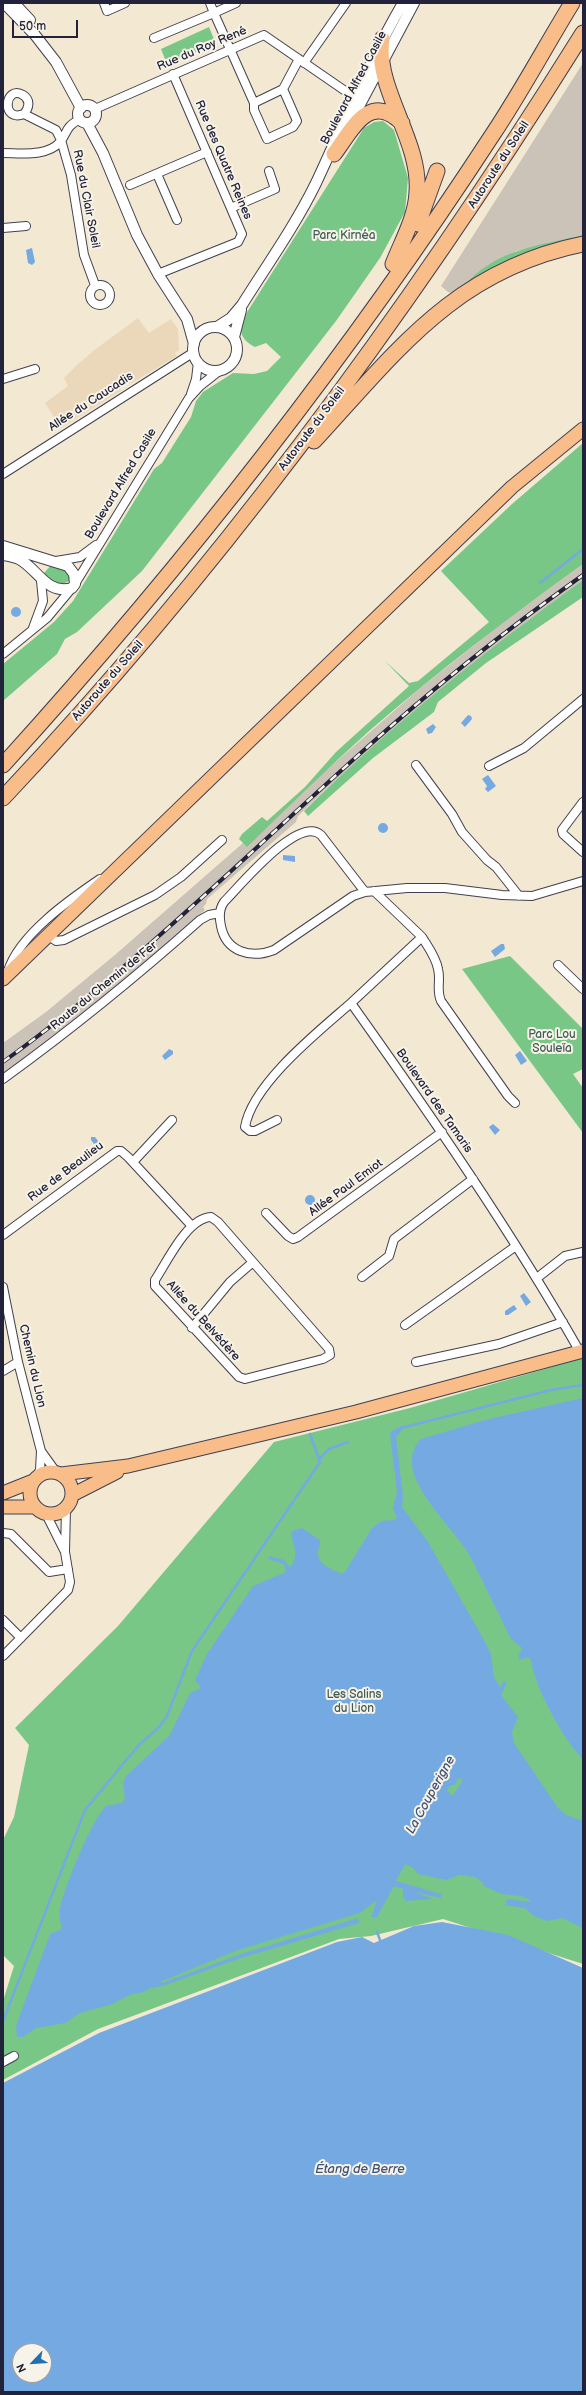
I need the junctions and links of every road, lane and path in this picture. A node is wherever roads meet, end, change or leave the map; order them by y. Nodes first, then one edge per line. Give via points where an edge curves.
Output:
1 (4, 3) edge
2 (14, 3) edge
3 (104, 3) edge
4 (125, 3) edge
5 (210, 3) edge
6 (236, 3) edge
7 (346, 3) edge
8 (403, 3) edge
9 (414, 3) edge
10 (572, 3) edge
11 (214, 13) junction
12 (583, 32) edge
13 (154, 38) dead end
14 (382, 39) junction
15 (230, 49) junction
16 (301, 61) junction
17 (381, 63) junction
18 (174, 74) junction
19 (283, 89) junction
20 (354, 97) junction
21 (254, 103) junction
22 (87, 107) junction
23 (24, 114) dead end
24 (87, 121) junction
25 (402, 123) junction
26 (61, 140) junction
27 (207, 152) junction
28 (3, 153) edge
29 (334, 154) junction
30 (269, 171) dead end
31 (437, 171) dead end
32 (157, 174) junction
33 (315, 184) junction
34 (130, 185) dead end
35 (231, 208) junction
36 (177, 220) dead end
37 (26, 226) dead end
38 (3, 228) edge
39 (583, 244) edge
40 (393, 264) junction
41 (158, 274) junction
42 (95, 285) dead end
43 (242, 305) junction
44 (187, 319) junction
45 (213, 327) junction
46 (360, 328) junction
47 (234, 337) junction
48 (194, 348) junction
49 (198, 362) junction
50 (35, 369) dead end
51 (219, 371) junction
52 (3, 379) edge
53 (189, 398) junction
54 (583, 429) edge
55 (3, 474) edge
56 (256, 503) junction
57 (102, 541) junction
58 (3, 546) edge
59 (3, 555) edge
60 (51, 560) junction
61 (39, 578) junction
62 (74, 586) junction
63 (32, 630) junction
64 (3, 654) edge
65 (582, 701) edge
66 (3, 765) edge
67 (416, 765) dead end
68 (489, 766) dead end
69 (3, 798) edge
70 (583, 802) edge
71 (222, 840) dead end
72 (583, 852) edge
73 (125, 862) junction
74 (583, 881) edge
75 (374, 891) junction
76 (365, 892) junction
77 (519, 896) junction
78 (220, 913) junction
79 (49, 936) junction
80 (422, 937) junction
81 (558, 965) dead end
82 (5, 977) edge
83 (583, 989) edge
84 (351, 1003) junction
85 (3, 1079) edge
86 (515, 1103) dead end
87 (172, 1120) dead end
88 (277, 1120) dead end
89 (442, 1132) junction
90 (133, 1162) junction
91 (473, 1179) junction
92 (266, 1213) dead end
93 (191, 1225) junction
94 (3, 1235) edge
95 (516, 1246) junction
96 (583, 1252) edge
97 (253, 1262) junction
98 (362, 1277) dead end
99 (537, 1278) junction
100 (3, 1287) edge
101 (563, 1322) junction
102 (405, 1324) dead end
103 (192, 1328) junction
104 (582, 1352) edge
105 (18, 1362) junction
106 (416, 1362) dead end
107 (3, 1370) edge
108 (41, 1451) junction
109 (128, 1466) junction
110 (59, 1473) junction
111 (34, 1479) junction
112 (3, 1492) edge
113 (72, 1495) junction
114 (3, 1507) edge
115 (34, 1507) junction
116 (66, 1508) junction
117 (46, 1514) junction
118 (3, 1533) edge
119 (65, 1552) junction
120 (68, 1569) junction
121 (3, 1620) edge
122 (21, 1638) junction
123 (3, 1656) edge
124 (14, 2056) dead end
125 (3, 2062) edge

1 - 22 street via 36,35
2 - 22 street via 38,28 62,60
3 - 4 street via 107,11
5 - 11 street
6 - 11 street
7 - 16 street
8 - 14 street, Boulevard Alfred Casile
9 - 17 street, Boulevard Alfred Casile
10 - 46 highway, Autoroute du Soleil via 494,133
11 - 13 street
11 - 15 street
12 - 56 highway, Autoroute du Soleil via 467,213 361,364
14 - 17 highway
14 - 20 street, Boulevard Alfred Casile
15 - 16 street, Rue du Roy René via 264,35
15 - 18 street, Rue du Roy René
15 - 21 street
16 - 19 street
16 - 20 street, Rue du Roy René
17 - 25 highway
17 - 29 street, Boulevard Alfred Casile
18 - 22 street, Rue du Roy René
18 - 27 street, Rue des Quatre Reines
19 - 21 street
19 - 21 street via 297,121 293,127 267,139 254,110
20 - 33 street, Boulevard Alfred Casile
22 - 24 street via 96,114
22 - 24 street via 78,113
23 - 26 street, Rue du Clair Soleil via 56,130
24 - 26 street via 66,130
24 - 41 street via 137,235
25 - 29 highway via 384,111 371,112 360,119
25 - 40 highway via 413,158 418,191 415,210
26 - 28 street via 53,150
26 - 42 street, Rue du Clair Soleil via 71,175 84,254
27 - 32 street
27 - 35 street, Rue des Quatre Reines
29 - 33 street, Boulevard Alfred Casile
30 - 35 street via 275,189
31 - 40 highway via 419,223
32 - 34 street
32 - 36 street
33 - 43 street, Boulevard Alfred Casile
35 - 41 street, Rue des Quatre Reines via 242,234 238,242
37 - 38 street
39 - 56 highway via 527,260 452,300 388,358
40 - 46 highway
41 - 44 street
43 - 45 street, Boulevard Alfred Casile via 231,318
43 - 47 street, Boulevard Alfred Casile
44 - 45 street
44 - 48 street
45 - 47 street via 230,332
45 - 48 street via 200,334
46 - 66 highway, Autoroute du Soleil via 202,535
47 - 51 street via 237,344 236,358
48 - 49 street
48 - 55 street, Allée du Caucadis
49 - 51 street via 207,370
49 - 53 street via 196,379
50 - 52 street
51 - 53 street
53 - 57 street, Boulevard Alfred Casile
54 - 73 main road via 512,487
56 - 69 highway, Autoroute du Soleil via 116,671
57 - 60 street via 80,557
57 - 62 street, Boulevard Alfred Casile
58 - 60 street
59 - 61 street via 19,559
60 - 61 street
60 - 62 street via 72,569
61 - 62 street via 59,589
61 - 63 street via 43,601
62 - 63 street, Boulevard Alfred Casile via 47,618
63 - 64 street, Boulevard Alfred Casile
65 - 68 street via 524,748
67 - 77 street via 462,832 496,867
70 - 72 street via 562,830 563,834
71 - 79 street via 181,877 143,902 64,940 56,941
73 - 79 main road
73 - 82 street via 82,891 40,926 12,958
74 - 77 street via 532,896
75 - 76 street
75 - 77 street via 445,888
75 - 80 street
76 - 78 street via 353,896 274,950 261,954 243,953 230,945 224,935
76 - 78 street via 321,835 312,830 287,840 271,853 224,902
78 - 85 street, Route du Chemin de Fer via 200,920 140,974
79 - 82 main road
80 - 84 street
80 - 86 street via 438,968 438,991 441,1000
81 - 83 street
84 - 88 street via 274,1076 249,1114 246,1127 250,1131 255,1131
84 - 89 street, Boulevard des Tamaris
87 - 90 street
89 - 91 street, Boulevard des Tamaris
89 - 92 street, Allée Paul Emiot via 294,1239
90 - 93 street, Rue de Beaulieu
90 - 94 street, Rue de Beaulieu via 121,1151 114,1152
91 - 95 street, Boulevard des Tamaris
91 - 98 street via 394,1240 389,1256
93 - 97 street, Allée du Belvédère via 203,1218 216,1219
93 - 103 street, Allée du Belvédère via 154,1284
95 - 99 street, Boulevard des Tamaris
95 - 102 street
96 - 99 street via 565,1256
97 - 103 street via 230,1282
97 - 103 street, Allée du Belvédère via 329,1349 330,1356 242,1378 235,1375
99 - 101 street, Boulevard des Tamaris
100 - 105 street, Chemin du Lion
101 - 104 street, Boulevard des Tamaris
101 - 106 street via 498,1344
104 - 109 main road via 356,1412
105 - 107 street
105 - 108 street, Chemin du Lion
108 - 110 street, Chemin du Lion
108 - 111 street, Chemin du Lion via 40,1470
109 - 110 main road
109 - 113 main road
110 - 111 main road via 46,1472
110 - 113 main road via 70,1483
111 - 112 main road
111 - 115 main road via 29,1494
113 - 116 main road
114 - 115 main road
115 - 117 main road
116 - 117 main road via 60,1513
116 - 119 street
117 - 119 street
118 - 120 street via 11,1534 49,1572
119 - 120 street
120 - 122 street via 70,1582 66,1594
121 - 122 street
122 - 123 street
124 - 125 street

